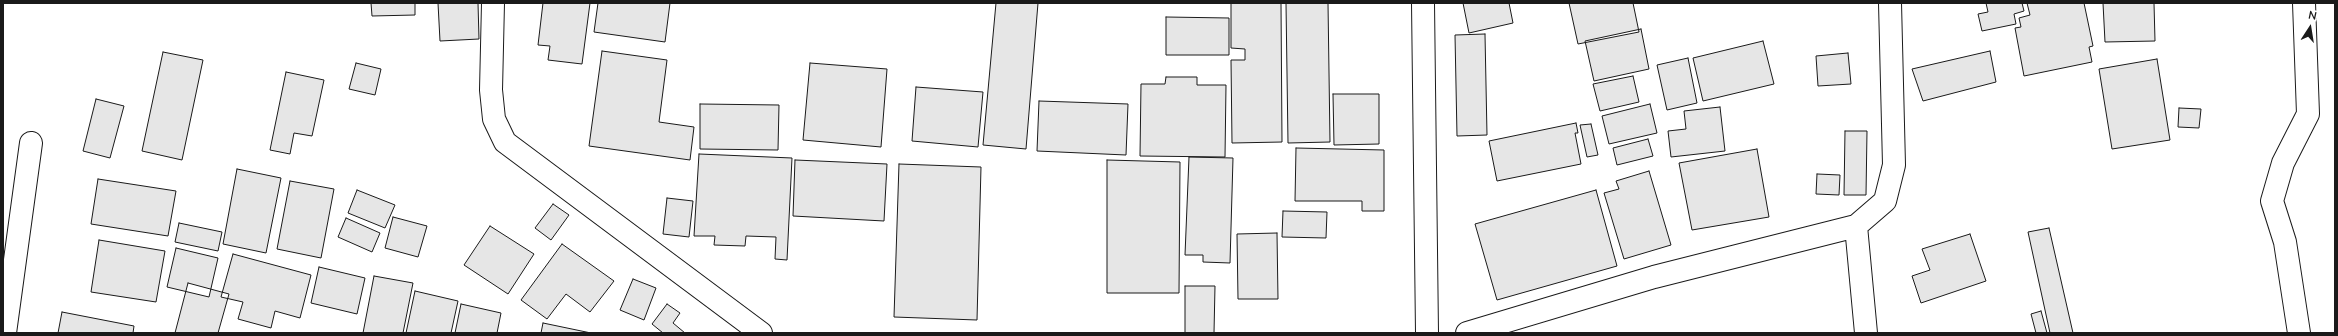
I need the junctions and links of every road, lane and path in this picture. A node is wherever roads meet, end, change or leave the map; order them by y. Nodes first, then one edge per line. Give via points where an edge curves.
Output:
1 (493, 3) edge
2 (1423, 3) edge
3 (1890, 3) edge
4 (2304, 3) edge
5 (31, 143) dead end
6 (1856, 226) junction
7 (5, 333) edge
8 (761, 333) edge
9 (1427, 333) edge
10 (1467, 333) edge
11 (1866, 333) edge
12 (2299, 333) edge

1 - 8 street via 491,90 494,119 505,142
2 - 9 street
3 - 6 street via 1894,165 1886,201
4 - 12 street via 2308,114 2283,163 2272,201 2285,242
5 - 7 street
6 - 10 street via 1654,277
6 - 11 street

